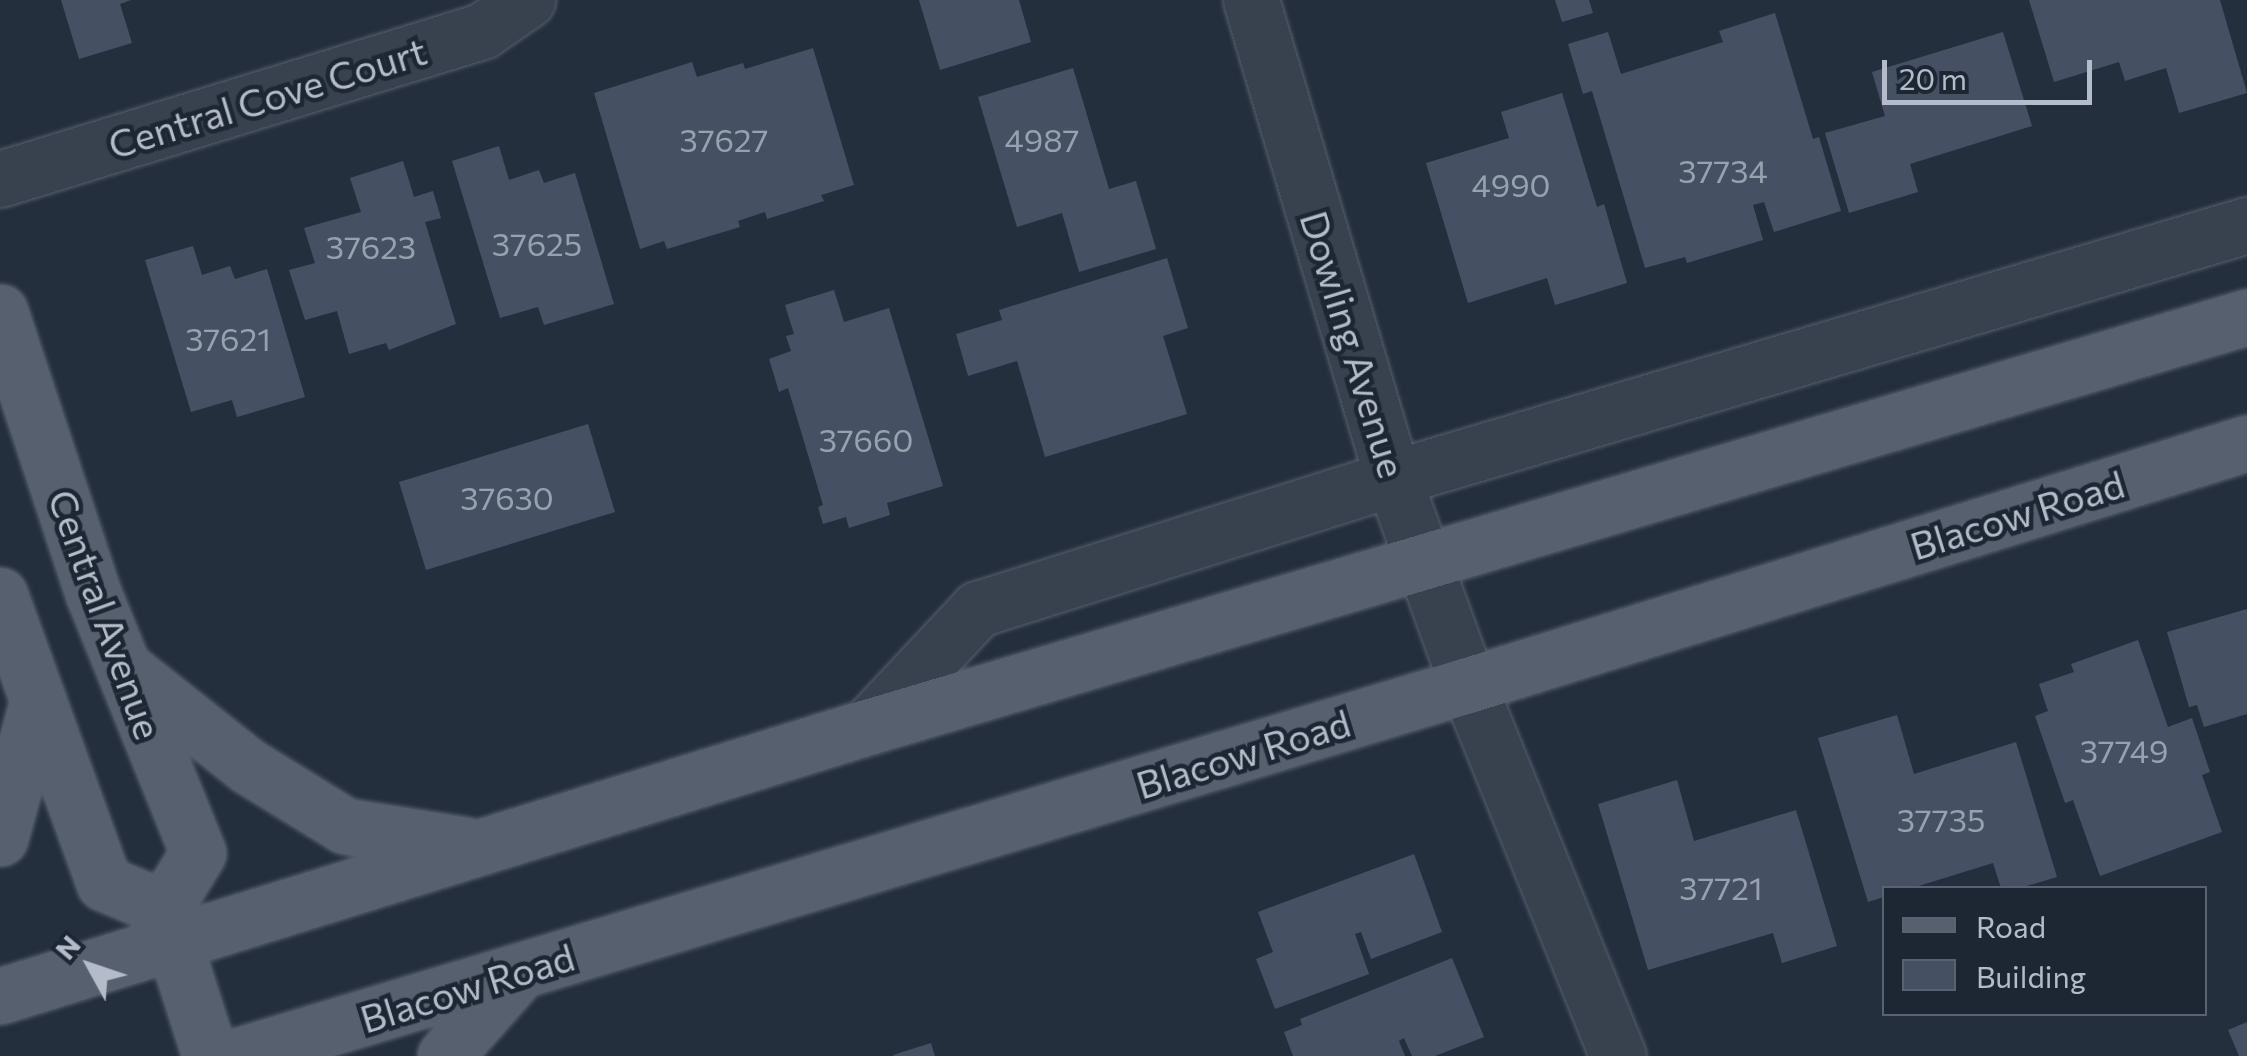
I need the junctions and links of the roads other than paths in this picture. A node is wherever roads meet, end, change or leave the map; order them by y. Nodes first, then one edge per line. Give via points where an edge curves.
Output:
1 (527, 0) edge
2 (1251, 0) edge
3 (0, 179) edge
4 (2247, 226) edge
5 (0, 312) edge
6 (2247, 317) edge
7 (2247, 442) edge
8 (1393, 478) junction
9 (1424, 564) junction
10 (0, 595) edge
11 (122, 666) junction
12 (1468, 685) junction
13 (38, 700) junction
14 (867, 727) junction
15 (0, 838) edge
16 (478, 847) junction
17 (169, 924) junction
18 (520, 971) junction
19 (0, 996) edge
20 (210, 1056) edge
21 (236, 1056) edge
22 (445, 1056) edge
23 (1618, 1056) edge

1 - 3 street, Central Cove Court via 482,31
2 - 8 street, Dowling Avenue
4 - 8 street
5 - 11 main road, Central Avenue
6 - 9 main road
7 - 12 main road, Blacow Road
8 - 9 street, Dowling Avenue
8 - 14 street via 978,609
9 - 12 street, Dowling Avenue
9 - 14 main road
10 - 13 main road
11 - 16 main road via 248,766 345,826
11 - 17 main road, Central Avenue via 198,854
12 - 18 main road, Blacow Road
12 - 23 street, Dowling Avenue
13 - 15 main road
13 - 17 main road via 104,883
14 - 16 main road
16 - 17 main road
17 - 19 main road
17 - 20 main road
18 - 21 main road, Blacow Road
18 - 22 main road

